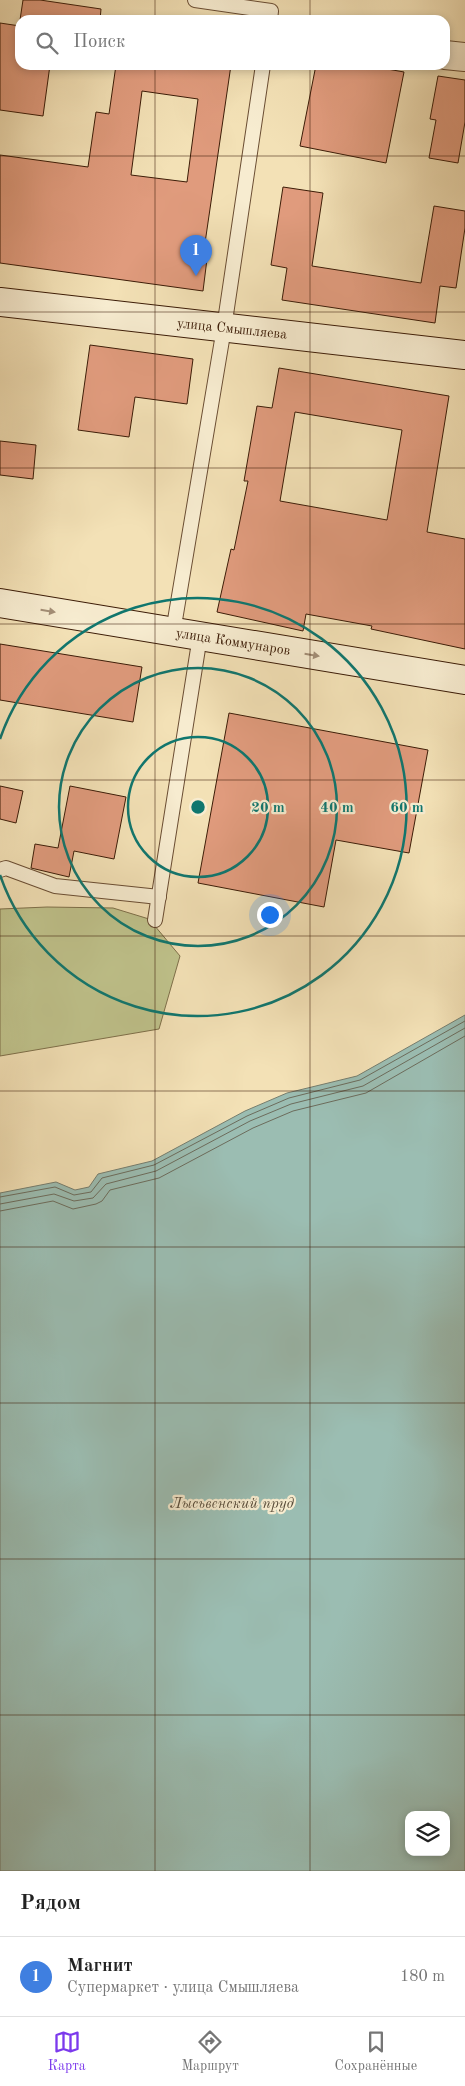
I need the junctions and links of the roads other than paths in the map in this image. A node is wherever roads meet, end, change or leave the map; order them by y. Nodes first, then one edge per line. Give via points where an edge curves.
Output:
1 (195, 0) edge
2 (271, 15) edge
3 (450, 56) edge
4 (465, 57) edge
5 (262, 70) edge
6 (0, 302) edge
7 (224, 328) junction
8 (465, 355) edge
9 (0, 604) edge
10 (173, 632) junction
11 (200, 636) junction
12 (465, 680) edge
13 (0, 870) edge
14 (159, 897) junction
15 (155, 920) dead end

1 - 2 lane via 271,11
3 - 4 street
5 - 7 lane
6 - 7 street, улица Смышляева
7 - 8 street, улица Смышляева
7 - 10 lane
9 -> 10 street, улица Коммунаров
10 - 11 street, улица Коммунаров
11 -> 12 street, улица Коммунаров
11 - 14 lane
13 - 14 lane via 6,868 55,886
14 - 15 lane

